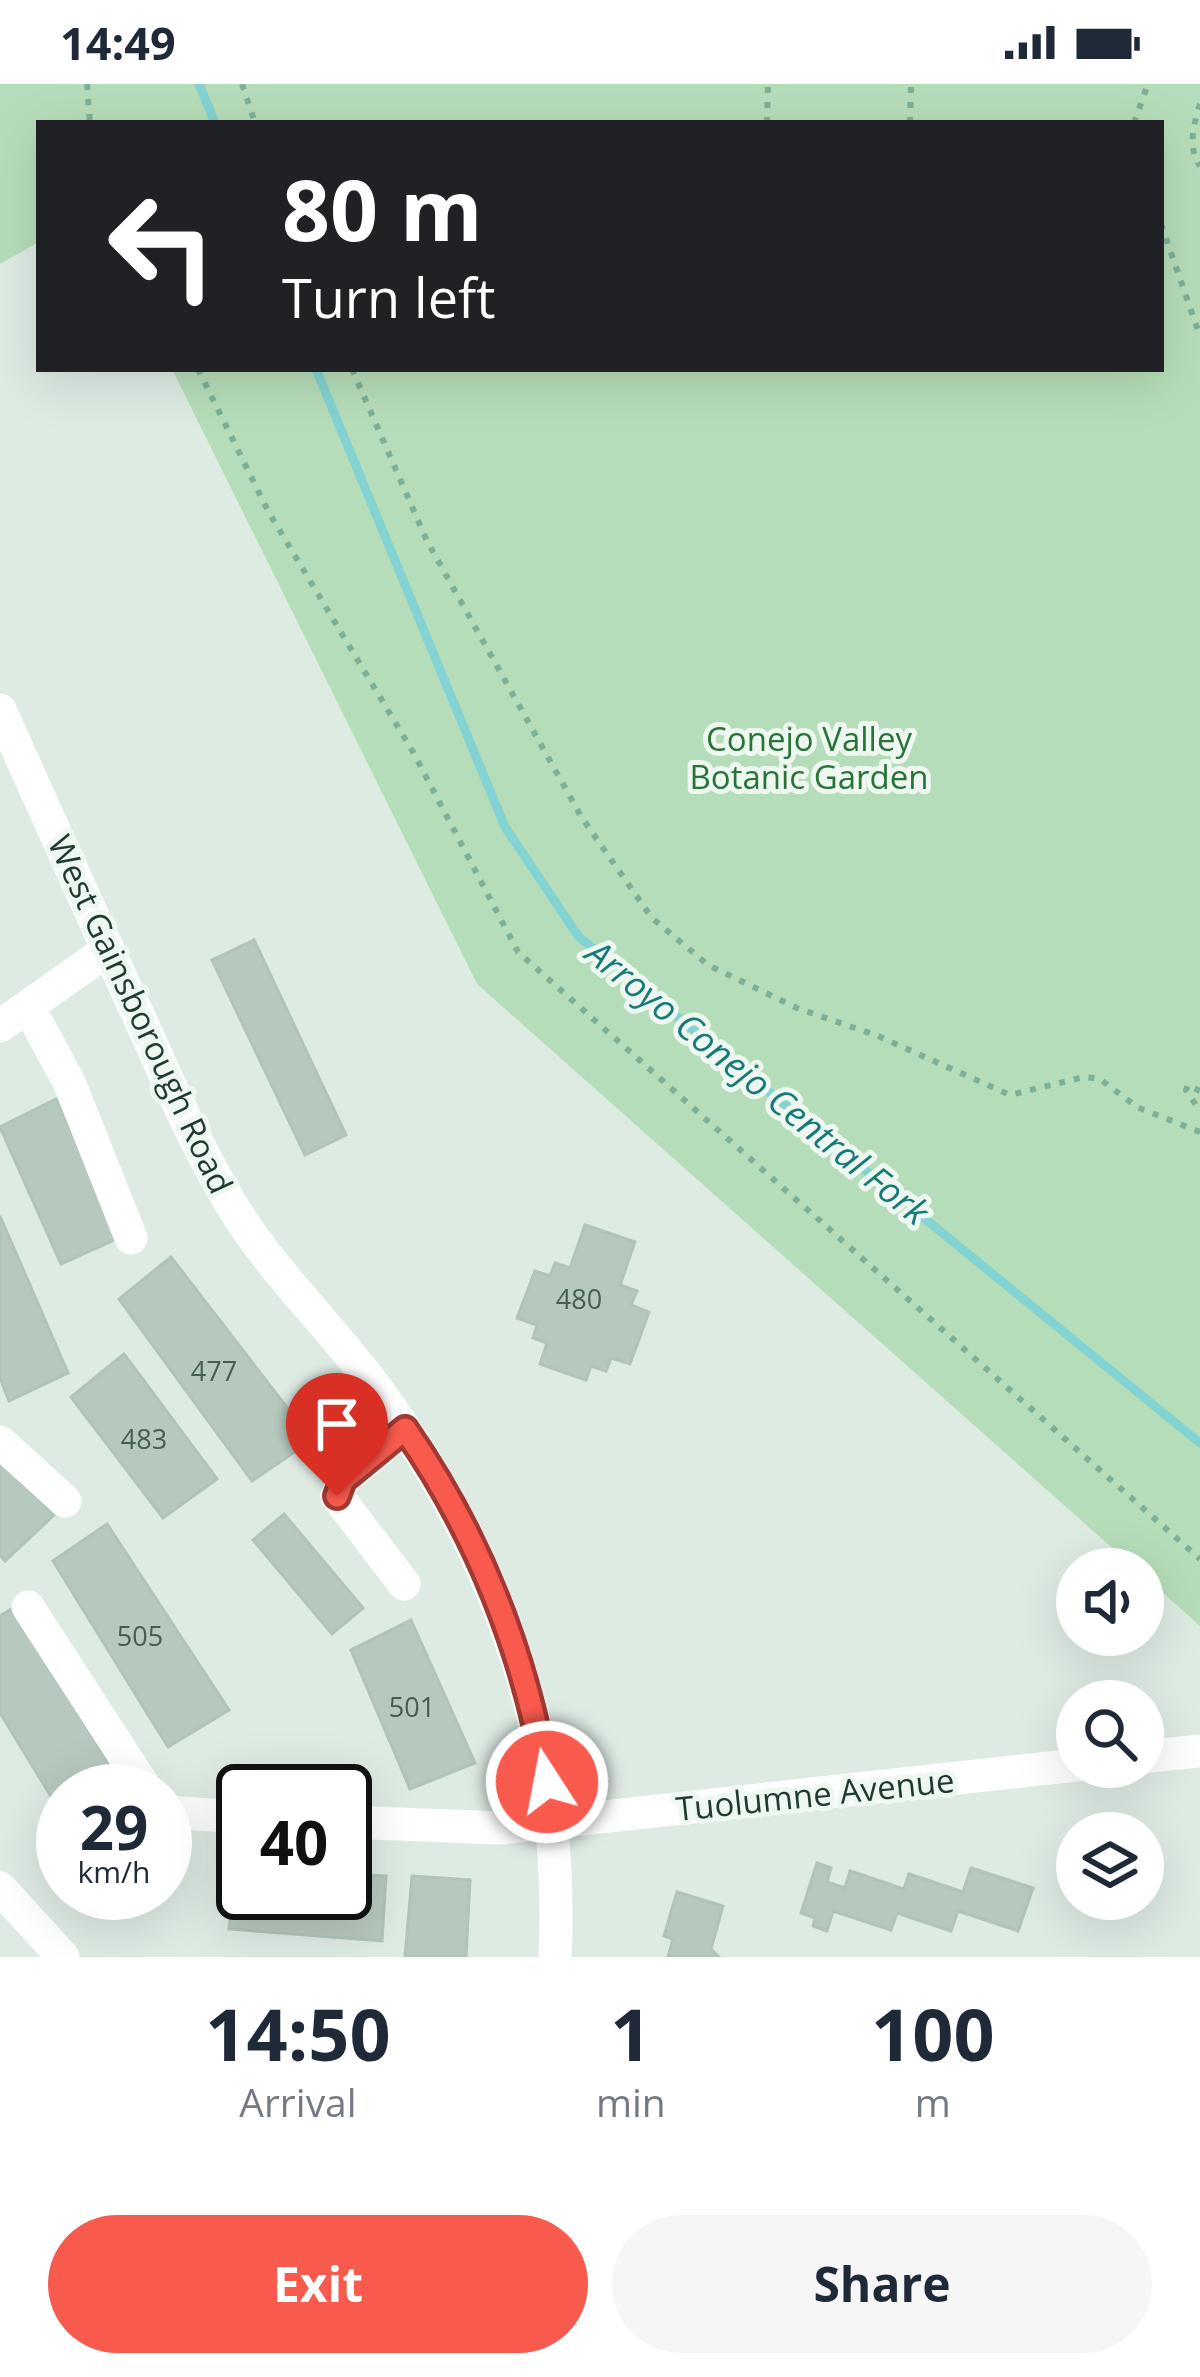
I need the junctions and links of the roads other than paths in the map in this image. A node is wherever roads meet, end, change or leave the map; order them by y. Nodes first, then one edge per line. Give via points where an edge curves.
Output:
1 (0, 710) edge
2 (108, 950) junction
3 (30, 1010) junction
4 (0, 1026) edge
5 (131, 1238) dead end
6 (405, 1429) junction
7 (0, 1442) edge
8 (64, 1501) dead end
9 (404, 1584) dead end
10 (28, 1607) dead end
11 (1200, 1751) edge
12 (1164, 1755) edge
13 (130, 1764) edge
14 (1056, 1767) edge
15 (554, 1822) junction
16 (372, 1823) edge
17 (0, 1888) edge
18 (63, 1957) edge
19 (555, 1957) edge

1 - 2 street, West Gainsborough Road
2 - 3 street
2 - 6 street, West Gainsborough Road via 234,1210
3 - 4 street
3 - 5 street via 69,1082
6 - 9 street via 343,1480 337,1496
6 - 15 street, West Gainsborough Road via 448,1490 496,1592 521,1664
7 - 8 street
10 - 13 street
11 - 12 street
14 - 15 street, Tuolumne Avenue
15 - 16 street, Tuolumne Avenue
15 - 19 street, West Gainsborough Road
17 - 18 street

